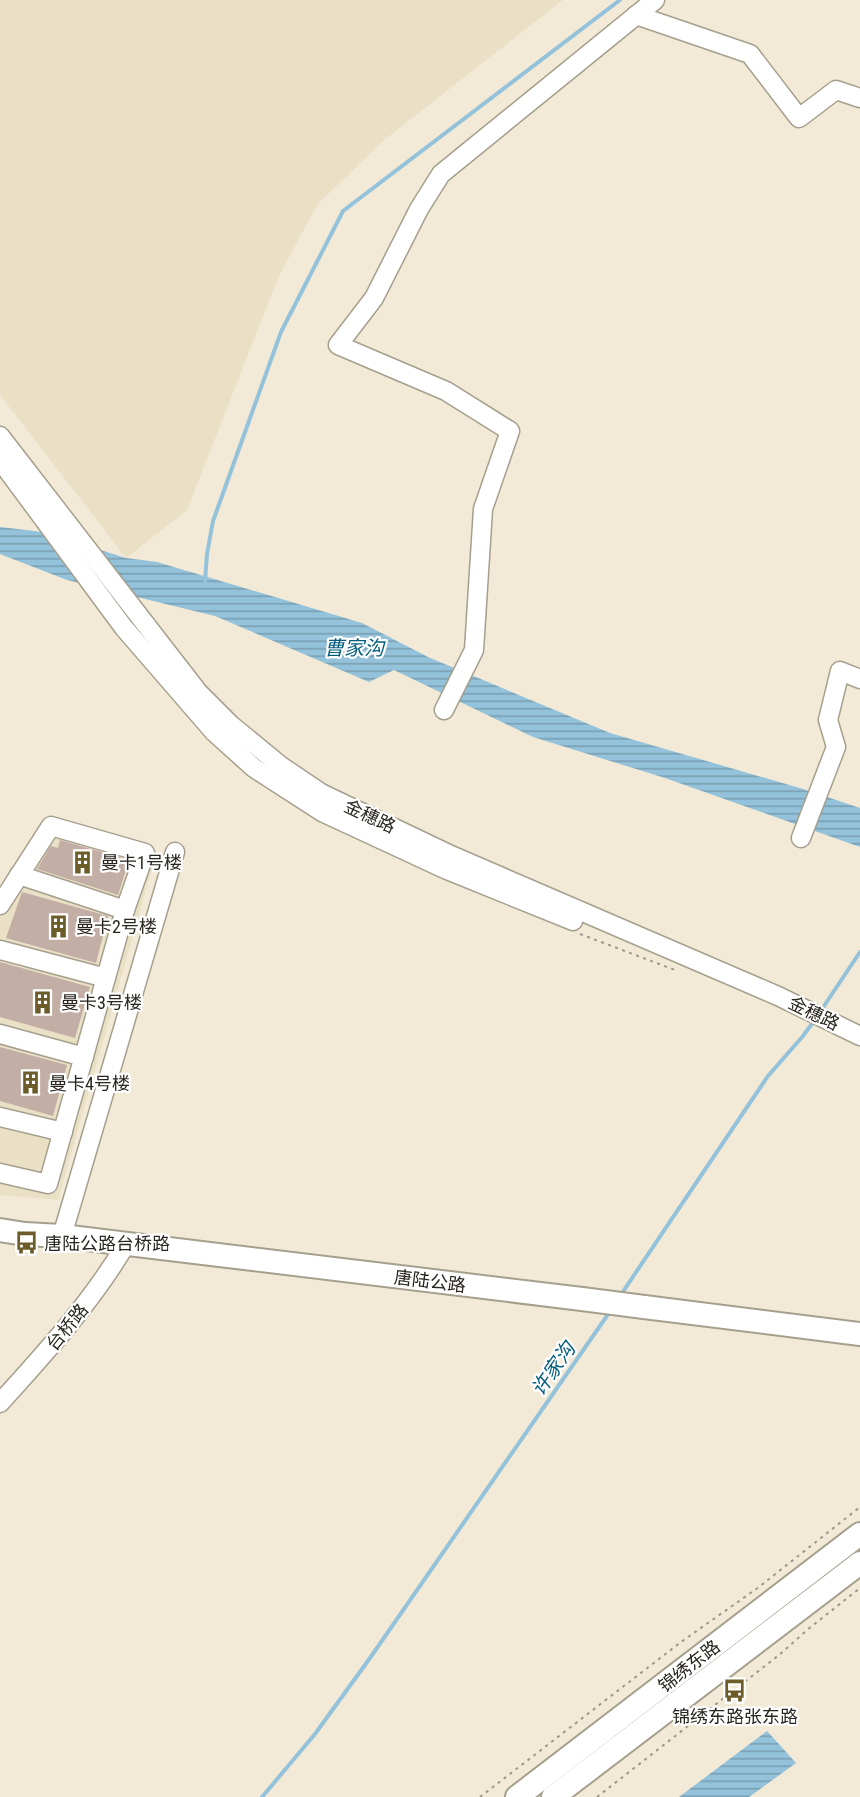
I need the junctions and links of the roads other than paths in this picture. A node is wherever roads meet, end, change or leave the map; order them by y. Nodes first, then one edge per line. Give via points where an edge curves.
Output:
1 (655, 0) edge
2 (636, 15) junction
3 (860, 98) edge
4 (0, 436) edge
5 (0, 460) edge
6 (24, 480) junction
7 (860, 679) edge
8 (444, 710) dead end
9 (801, 838) dead end
10 (175, 852) dead end
11 (19, 876) junction
12 (0, 905) edge
13 (125, 910) junction
14 (0, 950) edge
15 (106, 978) junction
16 (776, 999) junction
17 (832, 1026) junction
18 (0, 1034) edge
19 (860, 1036) edge
20 (860, 1043) edge
21 (84, 1057) junction
22 (0, 1117) edge
23 (63, 1132) junction
24 (0, 1173) edge
25 (0, 1230) edge
26 (62, 1236) junction
27 (126, 1244) junction
28 (860, 1334) edge
29 (0, 1403) edge
30 (860, 1534) edge
31 (860, 1563) edge
32 (574, 1780) edge
33 (548, 1791) edge
34 (517, 1797) edge

1 - 2 street
2 - 3 street via 750,54 799,118 836,90
2 - 8 street via 441,174 374,298 338,345 446,392 510,431 483,509 474,650
4 - 6 street, 金穗路
5 - 6 street, 金穗路
6 - 16 street, 金穗路 via 66,519 198,692 281,766 321,793 453,856
6 - 16 street, 金穗路 via 46,523 124,628 214,732 254,768 322,812 447,870
7 - 9 street via 840,671 828,720 836,747
10 - 26 street
11 - 12 street
11 - 13 street
11 - 13 street via 51,826 145,853
13 - 15 street
14 - 15 street
15 - 21 street
16 - 17 street, 金穗路
17 - 19 street, 金穗路
17 - 20 street, 金穗路
18 - 21 street
21 - 23 street
22 - 23 street
23 - 24 street via 48,1184
25 - 26 main road, 唐陆公路
26 - 27 main road, 唐陆公路
27 - 28 main road, 唐陆公路, bridge
27 - 29 street, 台桥路 via 75,1319
30 - 32 main road, 锦绣东路
31 - 32 main road, 锦绣东路
32 - 33 main road, 锦绣东路
33 - 34 main road, 锦绣东路

